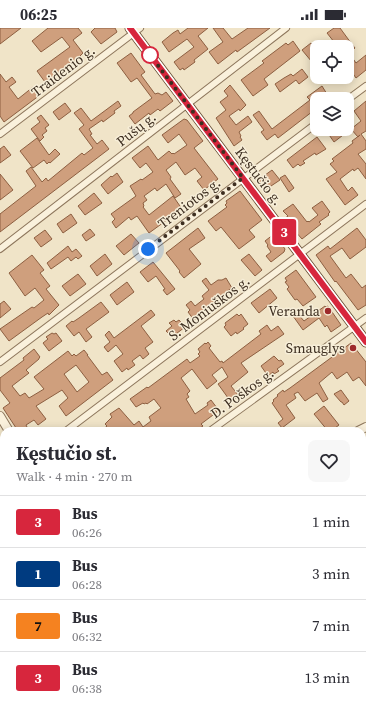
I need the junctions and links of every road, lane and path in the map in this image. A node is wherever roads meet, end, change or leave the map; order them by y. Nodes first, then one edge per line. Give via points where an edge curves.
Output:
1 (286, 28) edge
2 (135, 30) edge
3 (366, 86) edge
4 (354, 95) edge
5 (187, 104) junction
6 (310, 128) edge
7 (0, 134) edge
8 (243, 178) junction
9 (366, 204) edge
10 (0, 249) edge
11 (301, 254) junction
12 (366, 318) edge
13 (354, 326) junction
14 (366, 342) edge
15 (0, 362) edge
16 (0, 416) edge
17 (7, 427) edge
18 (71, 427) edge
19 (215, 427) edge

1 - 5 street, Pušų g.
2 - 5 main road, Kęstučio g.
2 - 7 street, Traidenio g.
3 - 4 street
5 - 8 main road, Kęstučio g.
5 - 10 street, Pušų g.
6 - 8 street, Treniotos g.
8 - 11 main road, Kęstučio g.
8 - 15 street, Treniotos g.
9 - 11 street, S. Moniuškos g.
11 - 13 main road, Kęstučio g.
11 - 18 street, S. Moniuškos g.
12 - 13 street, D. Poškos g.
13 - 14 main road, Kęstučio g.
13 - 19 street, D. Poškos g.
16 - 17 street

